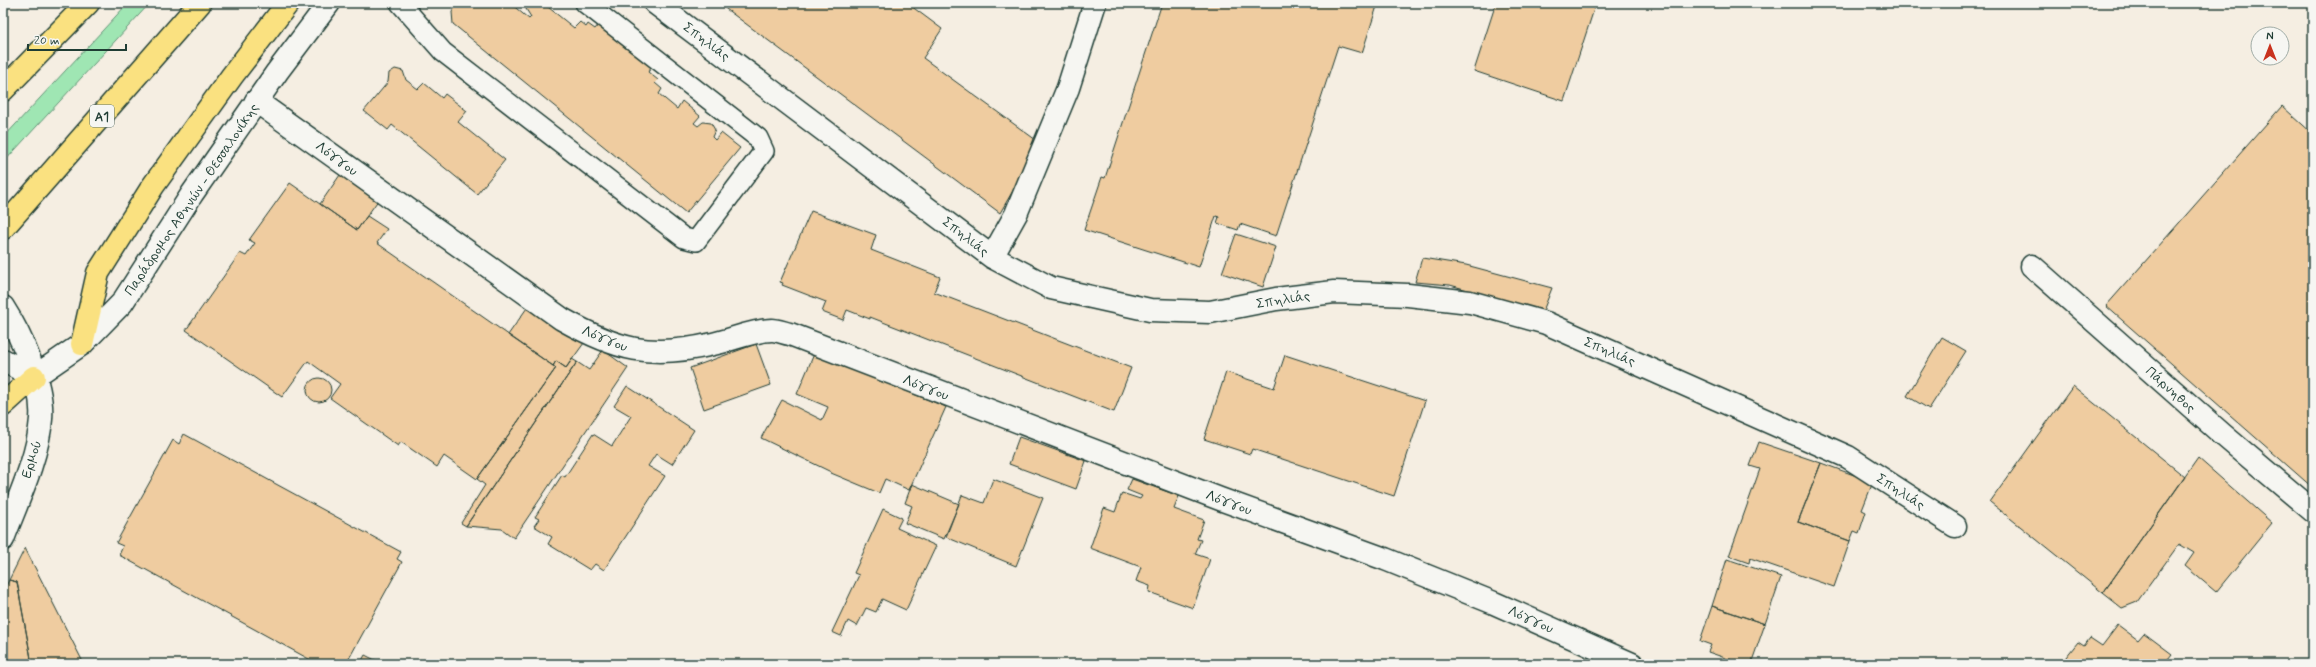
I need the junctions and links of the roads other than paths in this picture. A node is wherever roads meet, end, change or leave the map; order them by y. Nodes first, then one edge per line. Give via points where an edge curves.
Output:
1 (88, 3) edge
2 (200, 3) edge
3 (288, 3) edge
4 (329, 3) edge
5 (400, 3) edge
6 (585, 3) edge
7 (655, 3) edge
8 (1095, 3) edge
9 (3, 90) edge
10 (256, 101) junction
11 (3, 228) edge
12 (992, 257) junction
13 (2032, 266) dead end
14 (3, 307) edge
15 (82, 344) junction
16 (3, 360) edge
17 (34, 377) junction
18 (3, 405) edge
19 (2313, 511) edge
20 (1955, 526) dead end
21 (3, 539) edge
22 (1632, 664) edge

1 - 9 highway
2 - 11 highway, Α1
3 - 15 highway via 153,186 98,273
4 - 10 street, Παράδρομος Αθηνών - Θεσσαλονίκης
5 - 6 lane via 443,52 684,238 696,241 764,151 758,138
7 - 12 street, Σπηλιάς
8 - 12 street via 1065,95 1016,214
10 - 15 street, Παράδρομος Αθηνών - Θεσσαλονίκης via 122,303
10 - 22 street, Λόγγου via 562,319 596,338 634,350 670,351 772,330 790,334 1220,499 1385,559 1494,603
12 - 20 street, Σπηλιάς via 1051,288 1150,310 1210,312 1276,299 1341,292 1408,295 1470,302 1546,323 1848,457
13 - 19 street, Πάρνηθος
14 - 17 street, Ερμού via 18,331
15 - 17 street, Παράδρομος Αθηνών - Θεσσαλονίκης
16 - 17 street
17 - 18 highway
17 - 21 street, Ερμού via 40,397 38,440

